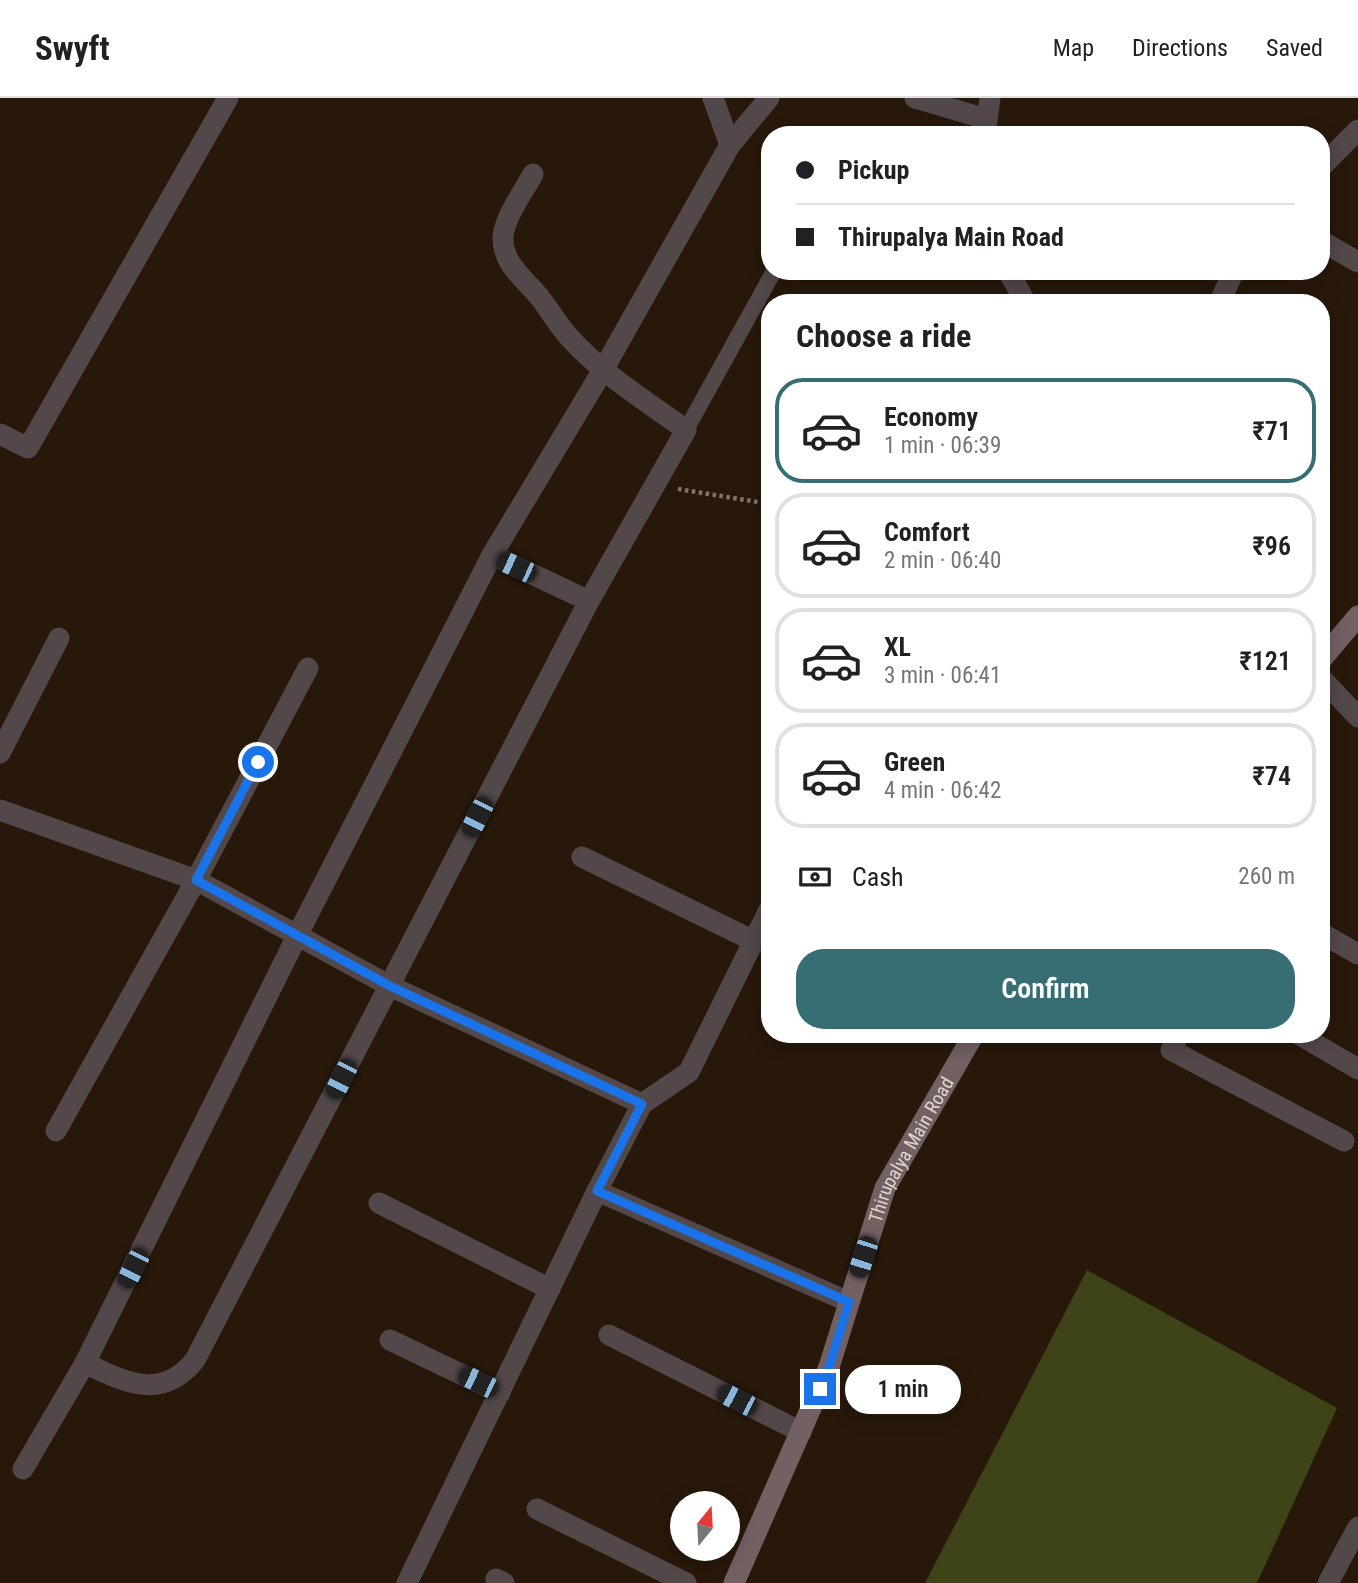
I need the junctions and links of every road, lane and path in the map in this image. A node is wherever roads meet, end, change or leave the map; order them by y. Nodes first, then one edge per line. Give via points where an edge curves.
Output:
1 (228, 98) edge
2 (713, 98) edge
3 (769, 98) edge
4 (915, 98) edge
5 (987, 117) edge
6 (1358, 130) edge
7 (730, 145) junction
8 (1330, 158) edge
9 (533, 174) dead end
10 (1330, 246) edge
11 (1358, 262) edge
12 (761, 294) edge
13 (603, 370) junction
14 (686, 430) junction
15 (0, 434) edge
16 (653, 485) junction
17 (761, 503) edge
18 (492, 555) junction
19 (589, 601) junction
20 (1358, 616) edge
21 (59, 638) dead end
22 (1330, 649) edge
23 (308, 668) dead end
24 (1330, 687) edge
25 (1358, 717) edge
26 (0, 753) edge
27 (0, 810) edge
28 (582, 858) dead end
29 (196, 880) junction
30 (761, 927) edge
31 (298, 934) junction
32 (1330, 938) edge
33 (754, 941) junction
34 (1358, 954) edge
35 (390, 986) junction
36 (969, 1043) edge
37 (1174, 1043) edge
38 (1313, 1043) edge
39 (1358, 1069) edge
40 (642, 1104) junction
41 (56, 1131) dead end
42 (1344, 1141) dead end
43 (597, 1191) junction
44 (379, 1203) dead end
45 (550, 1289) junction
46 (849, 1302) junction
47 (609, 1335) dead end
48 (390, 1340) dead end
49 (85, 1363) junction
50 (500, 1393) junction
51 (801, 1432) junction
52 (23, 1469) dead end
53 (537, 1508) dead end
54 (1358, 1527) edge
55 (407, 1583) edge
56 (686, 1583) edge
57 (734, 1583) edge
58 (1328, 1583) edge

1 - 15 street via 28,448
2 - 7 street
3 - 7 street
4 - 5 street
6 - 8 street
7 - 13 street
9 - 13 street via 503,236 507,261 570,338
10 - 11 street
12 - 14 lane
13 - 14 street
13 - 18 street
14 - 16 street
16 - 17 path
16 - 19 street
18 - 19 street
18 - 31 street
19 - 35 street
20 - 22 street
21 - 26 street
23 - 29 street
24 - 25 street
27 - 29 street
28 - 33 street
29 - 31 street
29 - 41 street
30 - 33 street
31 - 35 street
31 - 49 street
32 - 34 street
33 - 40 street via 689,1072
35 - 40 street
35 - 49 street via 185,1373 152,1386 123,1380
36 - 46 street, Thirupalya Main Road via 885,1188
37 - 42 street via 1171,1050
38 - 39 street
40 - 43 street
43 - 45 street
43 - 46 street
44 - 45 street
45 - 50 street
46 - 51 street, Thirupalya Main Road via 829,1367
47 - 51 street
48 - 50 street
49 - 52 street
50 - 55 street
51 - 57 street, Thirupalya Main Road
53 - 56 street
54 - 58 street

